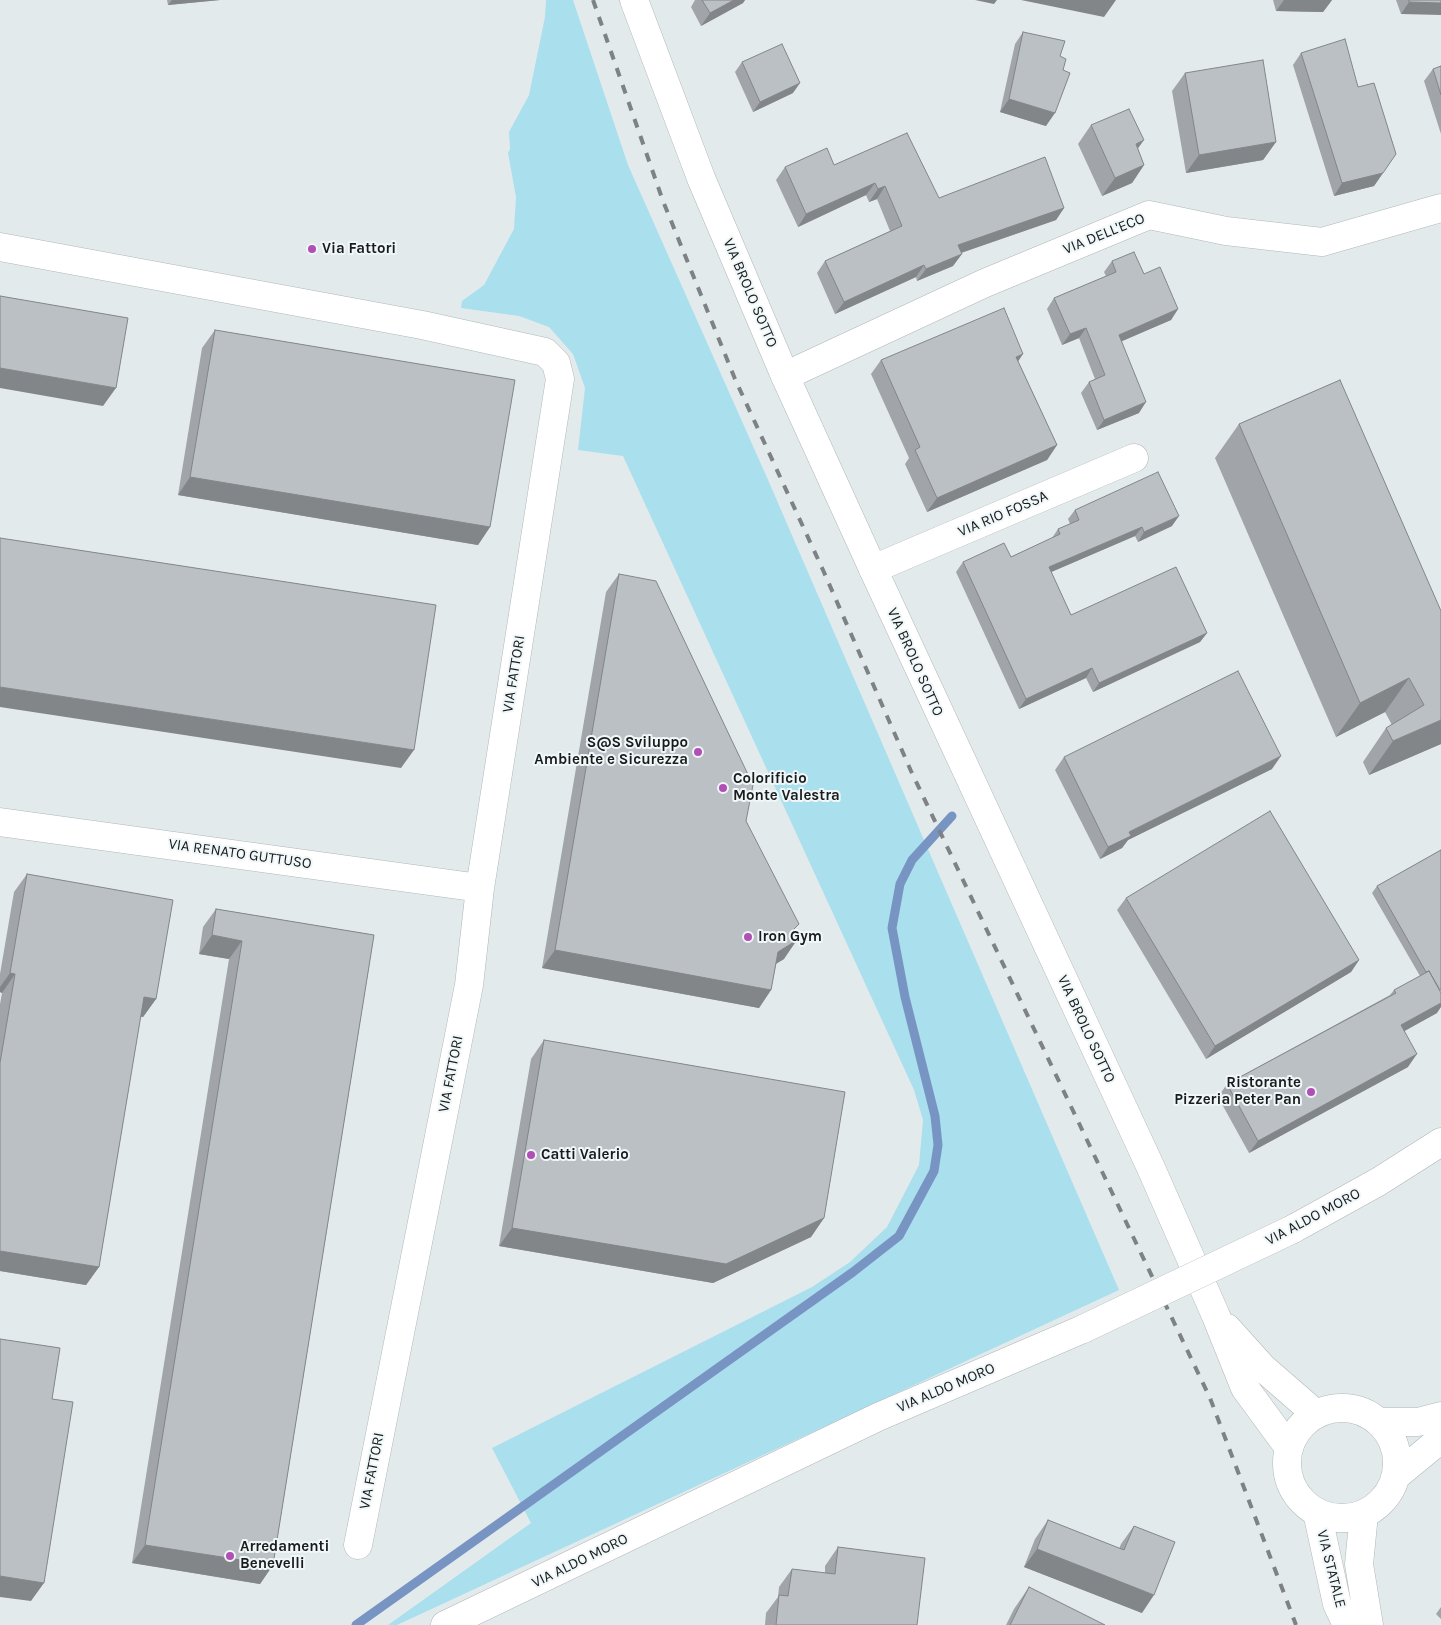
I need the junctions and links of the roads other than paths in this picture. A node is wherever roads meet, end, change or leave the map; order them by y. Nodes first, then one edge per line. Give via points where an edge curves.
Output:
1 (634, 0) edge
2 (1441, 208) edge
3 (0, 247) edge
4 (785, 376) junction
5 (1134, 458) dead end
6 (873, 569) junction
7 (0, 822) edge
8 (480, 888) junction
9 (1441, 1142) edge
10 (1216, 1316) junction
11 (1316, 1414) junction
12 (1441, 1416) edge
13 (1380, 1422) junction
14 (1441, 1439) edge
15 (1289, 1448) junction
16 (1396, 1476) junction
17 (1317, 1512) junction
18 (1364, 1514) junction
19 (358, 1545) dead end
20 (445, 1625) edge
21 (1347, 1625) edge
22 (1369, 1625) edge

1 - 4 main road, VIA BROLO SOTTO via 701,178
2 - 4 main road, VIA DELL'ECO via 1322,242 1226,231 1149,215 984,283
3 - 8 main road, VIA FATTORI via 422,325 545,352 556,363 560,379
4 - 6 main road, VIA BROLO SOTTO
5 - 6 main road, VIA RIO FOSSA
6 - 10 main road, VIA BROLO SOTTO via 1151,1168
7 - 8 main road, VIA RENATO GUTTUSO
8 - 19 main road, VIA FATTORI via 469,985
9 - 20 main road, VIA ALDO MORO, bridge via 1378,1182 1293,1229 1083,1329 878,1417
10 - 11 main road, VIA BROLO SOTTO via 1263,1368
10 - 15 main road, VIA BROLO SOTTO via 1244,1388
11 - 13 main road via 1342,1408 1368,1414
11 - 15 main road, VIA STATALE via 1299,1429
12 - 13 main road via 1418,1422
13 - 16 main road, VIA STATALE via 1395,1447
14 - 16 main road
15 - 17 main road, VIA STATALE via 1289,1478 1295,1492
16 - 18 main road, VIA STATALE via 1385,1498
17 - 18 main road, VIA STATALE via 1349,1518
17 - 21 main road, VIA STATALE via 1337,1604
18 - 22 main road, VIA STATALE via 1359,1564

